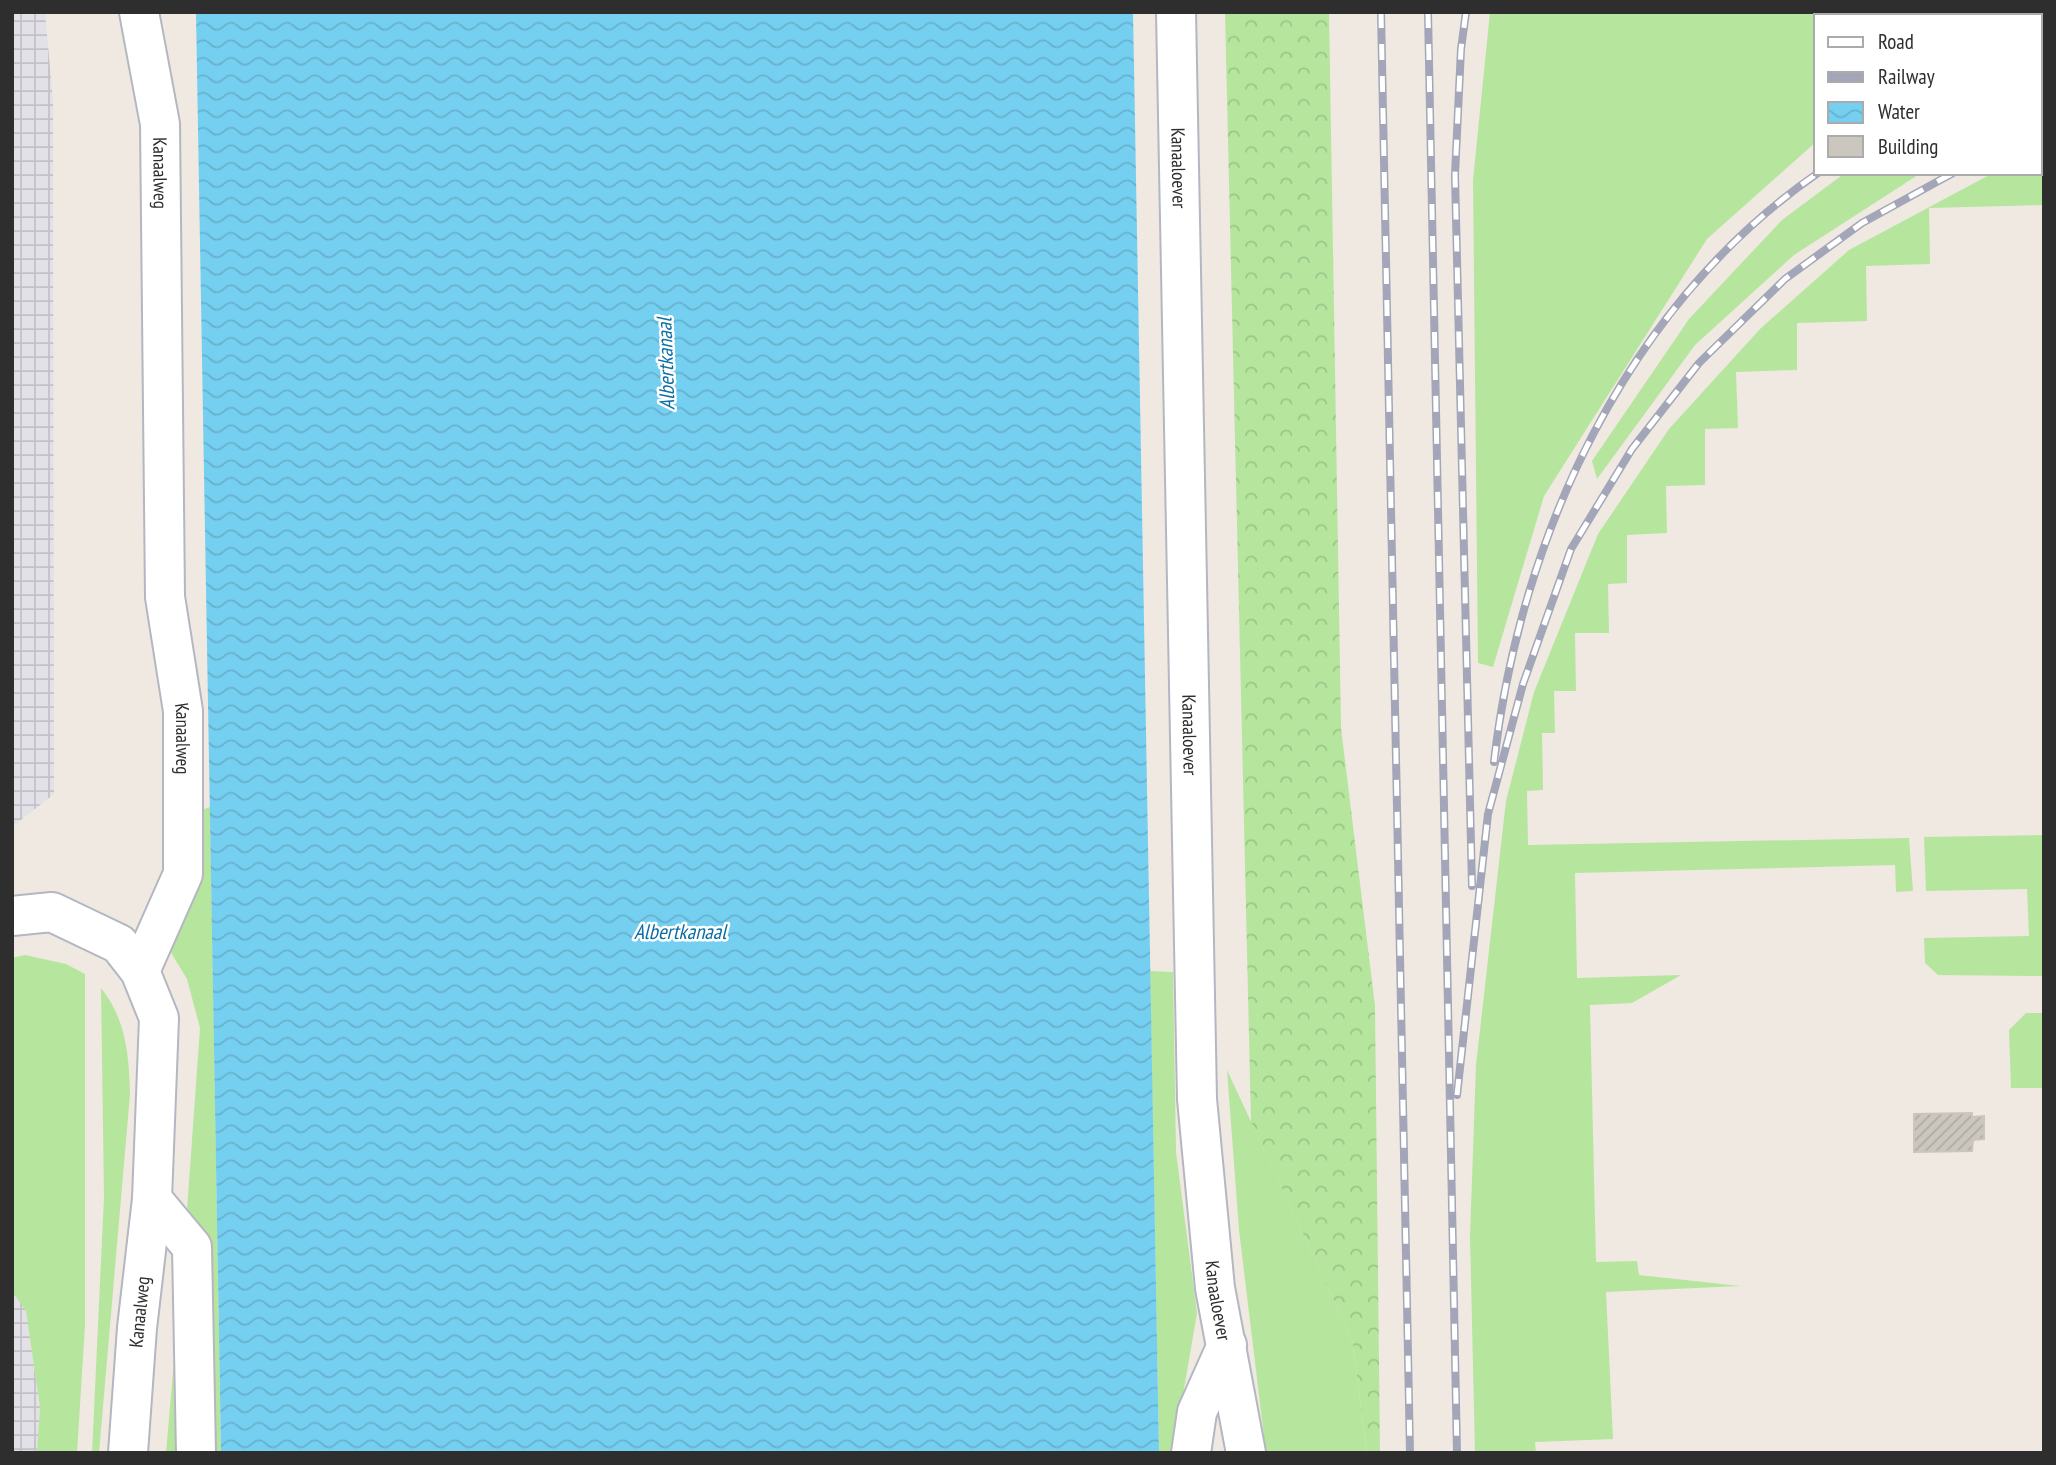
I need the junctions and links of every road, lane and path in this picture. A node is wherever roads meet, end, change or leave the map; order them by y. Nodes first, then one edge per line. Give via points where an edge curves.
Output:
1 (139, 12) edge
2 (1176, 12) edge
3 (12, 916) edge
4 (140, 971) junction
5 (152, 1199) junction
6 (1227, 1345) junction
7 (128, 1453) edge
8 (196, 1453) edge
9 (1191, 1453) edge
10 (1246, 1453) edge

1 - 4 street, Kanaalweg via 160,124 165,597 183,711 183,874
2 - 6 street, Kanaaloever via 1197,1098 1215,1288
3 - 4 street via 52,912 118,944
4 - 5 street, Kanaalweg via 159,1018
5 - 7 street, Kanaalweg
5 - 8 street via 192,1247
6 - 9 street via 1197,1412
6 - 10 street, Kanaaloever

